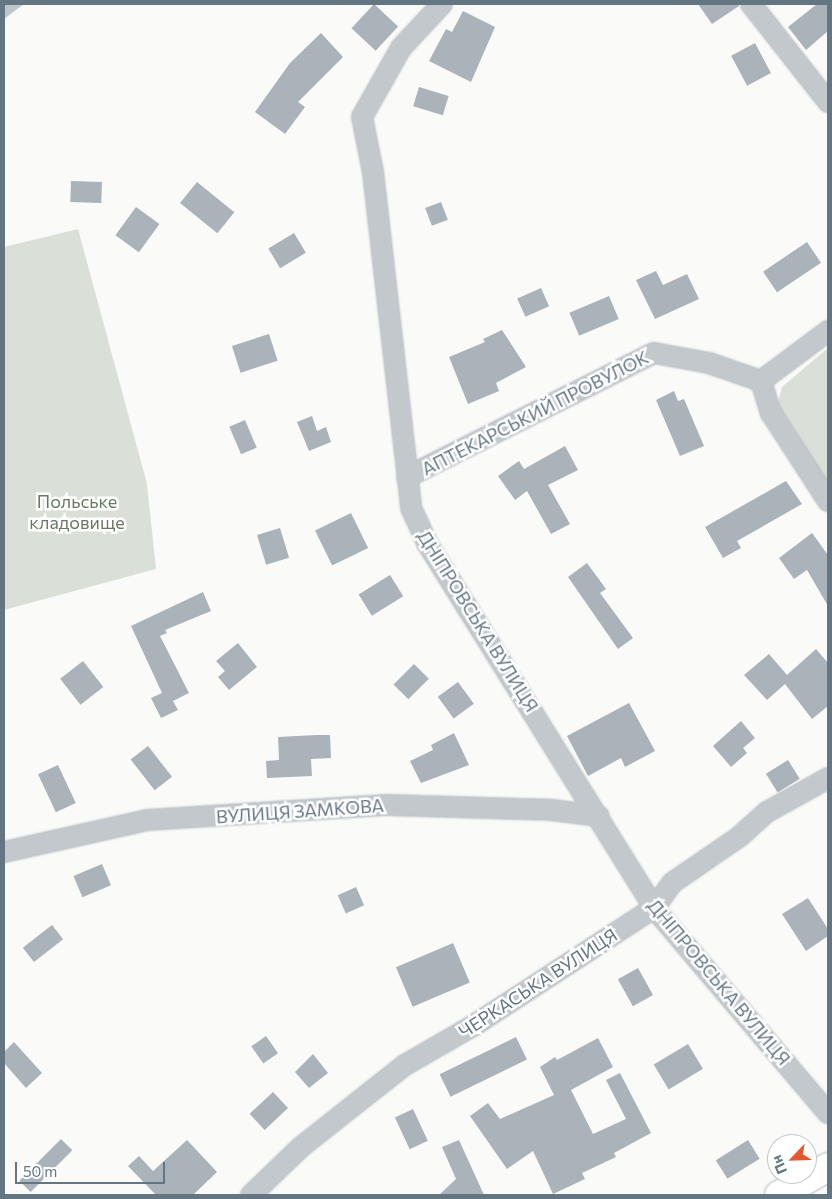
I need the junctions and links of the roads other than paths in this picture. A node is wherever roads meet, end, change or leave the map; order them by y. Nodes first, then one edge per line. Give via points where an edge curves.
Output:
1 (442, 4) edge
2 (751, 4) edge
3 (828, 102) edge
4 (828, 331) edge
5 (761, 381) junction
6 (407, 477) junction
7 (828, 501) edge
8 (828, 778) edge
9 (599, 816) junction
10 (4, 852) edge
11 (654, 908) junction
12 (828, 1113) edge
13 (828, 1167) edge
14 (251, 1195) edge
15 (779, 1195) edge

1 - 6 street, ДНІПРОВСЬКА ВУЛИЦЯ via 401,48 362,117 373,172
2 - 3 street
4 - 5 street
5 - 6 street, АПТЕКАРСЬКИЙ ПРОВУЛОК via 709,362 654,353
5 - 7 street via 771,414
6 - 9 street, ДНІПРОВСЬКА ВУЛИЦЯ via 410,508 427,543
8 - 11 street, ЧЕРКАСЬКА ВУЛИЦЯ via 767,812 739,838 672,883
9 - 10 street, ВУЛИЦЯ ЗАМКОВА via 552,810 388,805 147,820
9 - 11 street, ДНІПРОВСЬКА ВУЛИЦЯ
11 - 12 street, ДНІПРОВСЬКА ВУЛИЦЯ
11 - 14 street, ЧЕРКАСЬКА ВУЛИЦЯ via 476,1024 405,1065 301,1147
13 - 15 main road

